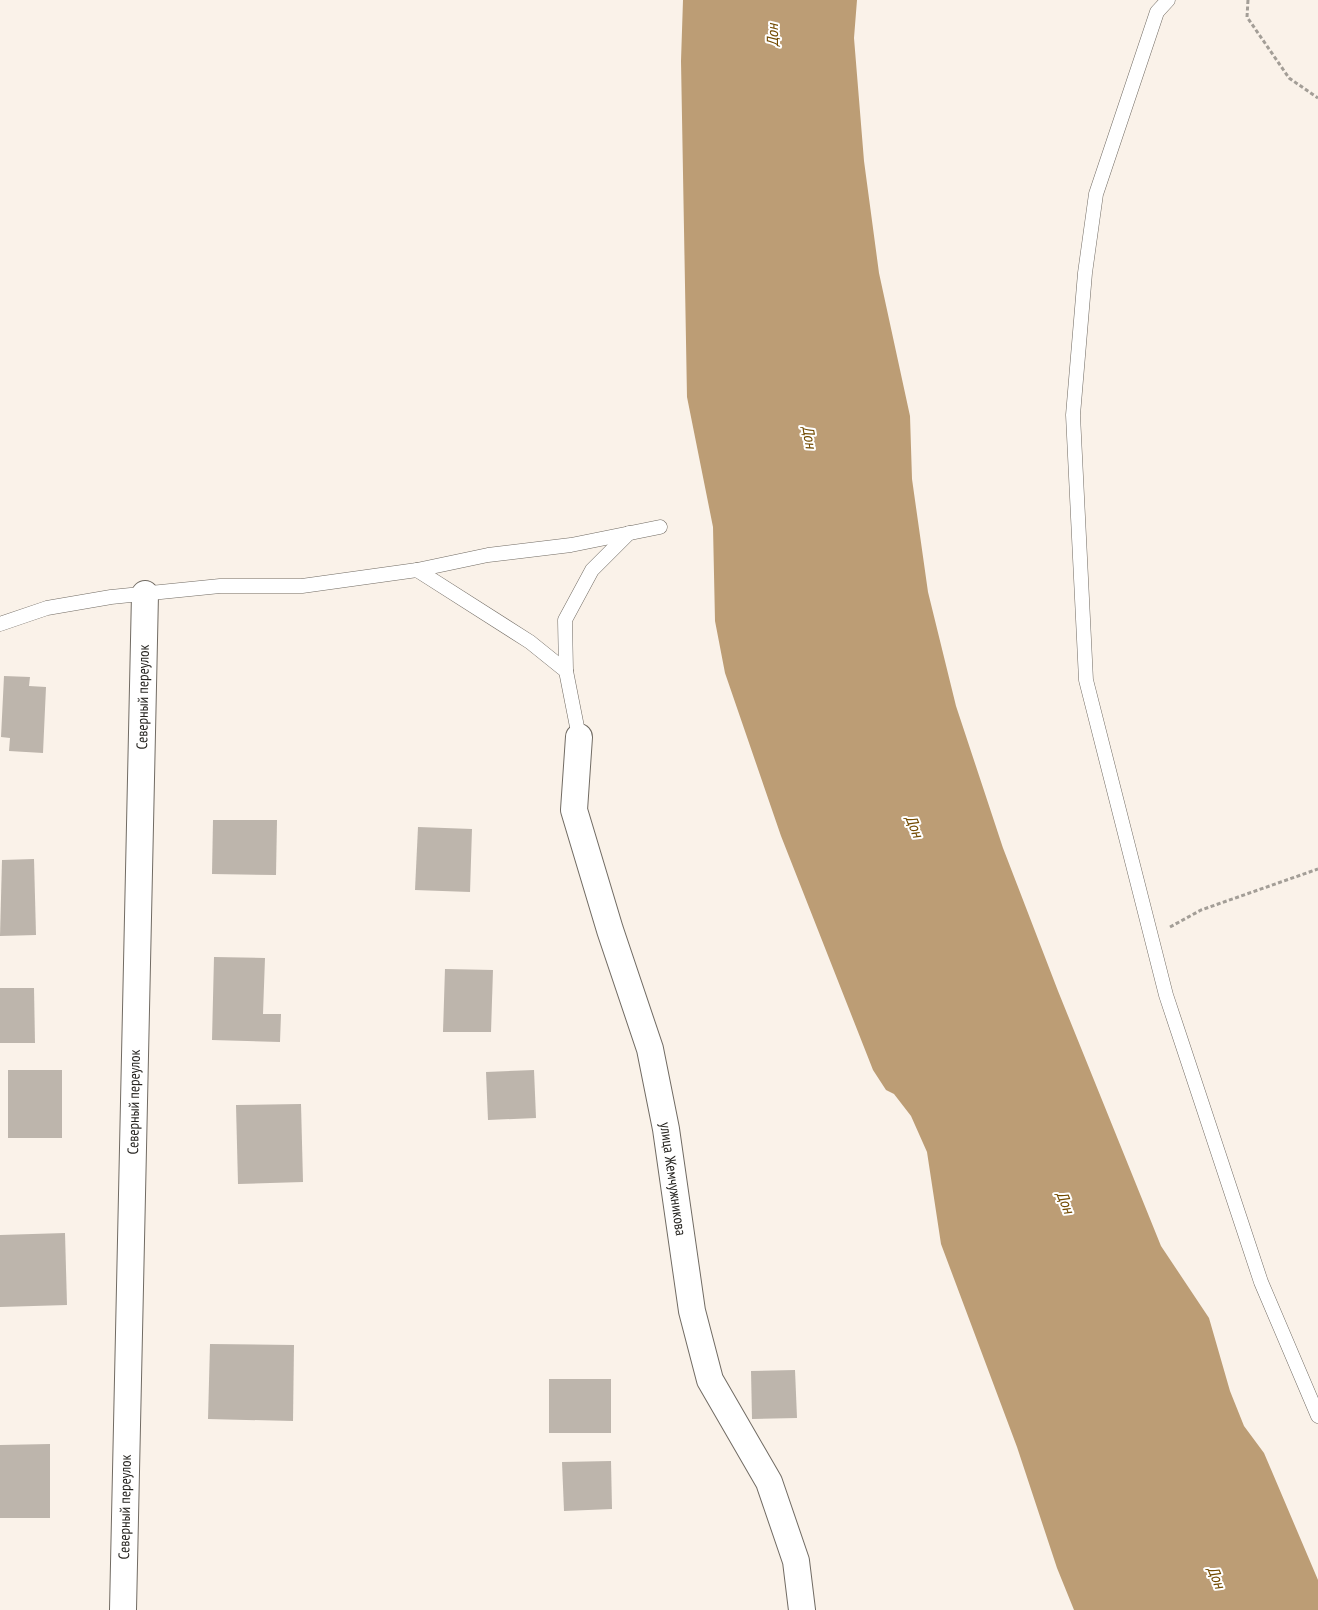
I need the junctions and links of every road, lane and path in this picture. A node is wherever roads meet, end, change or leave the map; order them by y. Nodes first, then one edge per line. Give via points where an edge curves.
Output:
1 (1168, 0) edge
2 (1248, 0) edge
3 (1318, 98) edge
4 (660, 527) dead end
5 (629, 533) junction
6 (416, 570) junction
7 (146, 594) junction
8 (0, 624) edge
9 (566, 671) junction
10 (580, 737) joint
11 (1318, 869) edge
12 (1152, 937) junction
13 (1318, 1416) edge
14 (123, 1610) edge
15 (802, 1610) edge

1 - 12 lane via 1157,12 1096,194 1085,273 1073,415 1086,680
2 - 3 path via 1247,17 1290,78
4 - 5 lane
5 - 6 lane
5 - 9 lane via 592,570 565,620
6 - 7 lane via 302,586 220,586
6 - 9 lane via 530,642
7 - 8 lane via 47,608
7 - 14 street, Северный переулок
9 - 10 lane
10 - 15 street, улица Жемчужникова via 574,810 650,1049 666,1129 692,1311 710,1380 769,1482 796,1561
11 - 12 path via 1201,910
12 - 13 lane via 1166,995 1262,1282

